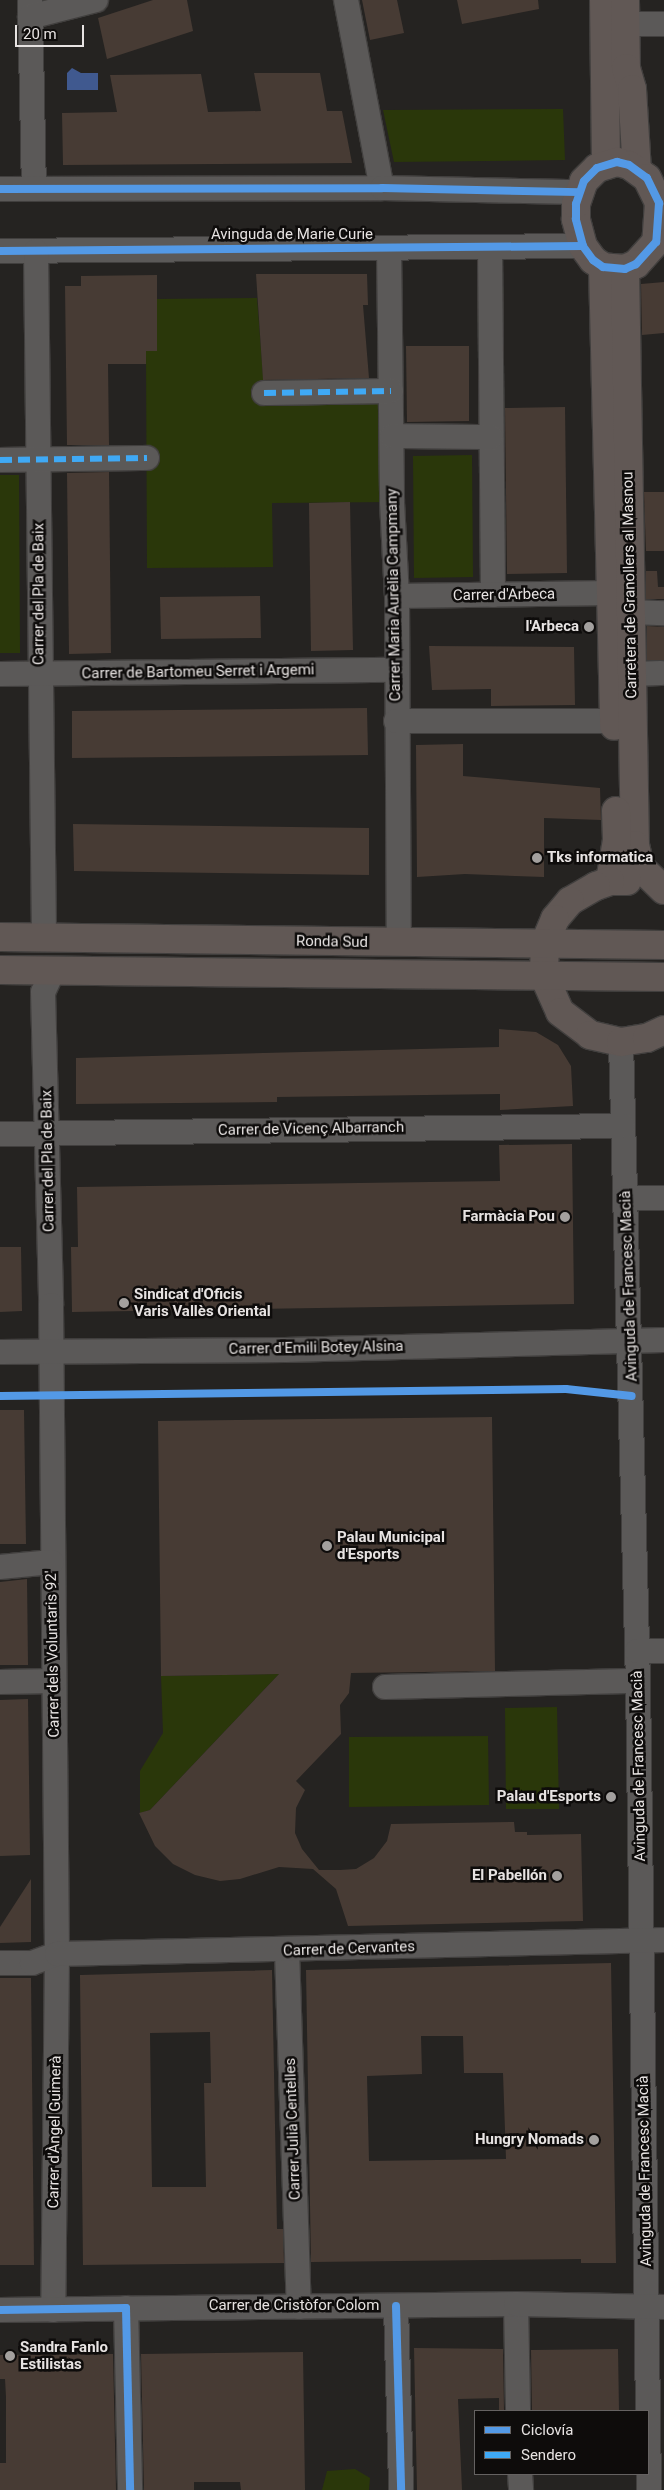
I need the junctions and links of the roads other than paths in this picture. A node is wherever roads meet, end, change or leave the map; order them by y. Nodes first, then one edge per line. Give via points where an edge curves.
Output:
1 (96, 0) edge
2 (346, 0) edge
3 (604, 0) edge
4 (30, 9) edge
5 (625, 12) edge
6 (664, 24) edge
7 (606, 165) junction
8 (637, 170) junction
9 (382, 188) junction
10 (0, 189) edge
11 (34, 189) junction
12 (659, 191) edge
13 (579, 192) junction
14 (660, 242) edge
15 (583, 246) junction
16 (490, 247) junction
17 (389, 248) junction
18 (0, 251) edge
19 (36, 251) junction
20 (614, 268) junction
21 (391, 391) junction
22 (264, 393) dead end
23 (392, 436) junction
24 (491, 437) junction
25 (147, 458) dead end
26 (0, 460) edge
27 (38, 460) junction
28 (610, 593) junction
29 (493, 595) junction
30 (397, 596) junction
31 (630, 612) junction
32 (664, 613) edge
33 (396, 670) junction
34 (39, 673) junction
35 (661, 673) dead end
36 (0, 674) edge
37 (632, 674) junction
38 (396, 721) junction
39 (614, 721) junction
40 (610, 881) junction
41 (664, 891) edge
42 (0, 937) edge
43 (44, 937) junction
44 (399, 943) junction
45 (545, 943) junction
46 (664, 946) edge
47 (0, 970) edge
48 (53, 971) junction
49 (544, 976) junction
50 (664, 977) edge
51 (664, 1030) edge
52 (621, 1042) junction
53 (623, 1126) junction
54 (48, 1133) junction
55 (0, 1134) edge
56 (626, 1198) junction
57 (664, 1198) edge
58 (664, 1340) edge
59 (631, 1341) junction
60 (0, 1352) edge
61 (52, 1353) junction
62 (52, 1562) junction
63 (0, 1567) edge
64 (664, 1651) edge
65 (637, 1652) junction
66 (638, 1681) junction
67 (0, 1682) edge
68 (54, 1682) junction
69 (385, 1687) dead end
70 (652, 1940) edge
71 (288, 1951) junction
72 (57, 1954) junction
73 (0, 1963) edge
74 (516, 2304) junction
75 (396, 2306) junction
76 (299, 2307) junction
77 (656, 2307) edge
78 (126, 2308) junction
79 (0, 2310) edge
80 (53, 2310) junction
81 (518, 2410) edge
82 (520, 2475) edge
83 (130, 2490) edge
84 (401, 2490) edge
85 (521, 2490) edge
86 (649, 2490) edge

1 - 4 street
2 - 9 street
3 - 7 main road
4 - 11 street
5 - 6 street
5 - 8 main road via 626,68 632,88
7 - 8 main road via 617,162
7 - 13 main road via 591,172
8 - 12 main road
9 - 11 street
9 - 13 street
10 - 11 street
12 - 14 main road
13 - 15 main road via 576,219
14 - 20 main road via 636,264
15 - 16 street, Avinguda de Marie Curie
15 - 20 main road
16 - 17 street, Avinguda de Marie Curie
16 - 24 street
17 - 19 street, Avinguda de Marie Curie
17 - 21 street, Carrer Maria Aurèlia Campmany
18 - 19 street, Avinguda de Marie Curie
19 - 27 street, Carrer del Pla de Baix
20 - 28 main road, Carretera de Granollers al Masnou
20 - 31 main road, Carretera de Granollers al Masnou
21 - 22 street
21 - 23 street, Carrer Maria Aurèlia Campmany
23 - 24 street
23 - 30 street, Carrer Maria Aurèlia Campmany
24 - 29 street
25 - 27 street
26 - 27 street
27 - 34 street, Carrer del Pla de Baix
28 - 29 street, Carrer d'Arbeca
28 - 39 main road, Carretera de Granollers al Masnou
29 - 30 street, Carrer d'Arbeca
30 - 33 street, Carrer Maria Aurèlia Campmany
31 - 32 street
31 - 37 main road, Carretera de Granollers al Masnou
33 - 34 street, Carrer de Bartomeu Serret i Argemi
33 - 38 street, Carrer Maria Aurèlia Campmany
34 - 36 street, Carrer de Bartomeu Serret i Argemi
34 - 43 street, Carrer del Pla de Baix
35 - 37 street
37 - 41 main road, Carretera de Granollers al Masnou via 634,845 640,867
38 - 39 street
38 - 44 street, Carrer Maria Aurèlia Campmany
39 - 40 main road, Carretera de Granollers al Masnou via 617,840
40 - 41 main road via 633,881
40 - 45 main road via 570,901 555,919
42 - 43 main road, Ronda Sud
43 - 44 main road, Ronda Sud
44 - 45 main road, Ronda Sud
45 - 46 main road, Ronda Sud
45 - 49 main road
47 - 48 main road
48 - 49 main road
48 - 54 street, Carrer del Pla de Baix via 43,992
49 - 50 main road
49 - 52 main road via 560,1012 576,1026 590,1035
51 - 52 main road via 647,1038
52 - 53 street, Avinguda de Francesc Macià
53 - 54 street, Carrer de Vicenç Albarranch
53 - 56 street, Avinguda de Francesc Macià
54 - 55 street, Carrer de Vicenç Albarranch
54 - 61 street, Carrer del Pla de Baix
56 - 57 street
56 - 59 street, Avinguda de Francesc Macià
58 - 59 street, Carrer d'Emili Botey Alsina
59 - 61 street, Carrer d'Emili Botey Alsina
59 - 65 street, Avinguda de Francesc Macià
60 - 61 street, Carrer d'Emili Botey Alsina
61 - 62 street, Carrer dels Voluntaris 92'
62 - 63 street
62 - 68 street, Carrer dels Voluntaris 92'
64 - 65 street
65 - 66 street, Avinguda de Francesc Macià
66 - 69 street
66 - 70 street, Avinguda de Francesc Macià
67 - 68 street
68 - 72 street, Carrer dels Voluntaris 92'
70 - 71 street, Carrer de Cervantes
70 - 77 street, Avinguda de Francesc Macià
71 - 72 street, Carrer de Cervantes
71 - 76 street, Carrer Julià Centelles
72 - 73 street, Carrer de Cervantes via 32,1963
72 - 80 street, Carrer d'Àngel Guimerà
74 - 75 street, Carrer de Cristòfor Colom
74 - 77 street, Carrer de Cristòfor Colom
74 - 81 street
75 - 76 street, Carrer de Cristòfor Colom
75 - 84 street
76 - 78 street, Carrer de Cristòfor Colom
77 - 86 street, Avinguda de Francesc Macià
78 - 80 street, Carrer de Cristòfor Colom
78 - 83 street
79 - 80 street, Carrer de Cristòfor Colom
82 - 85 street

